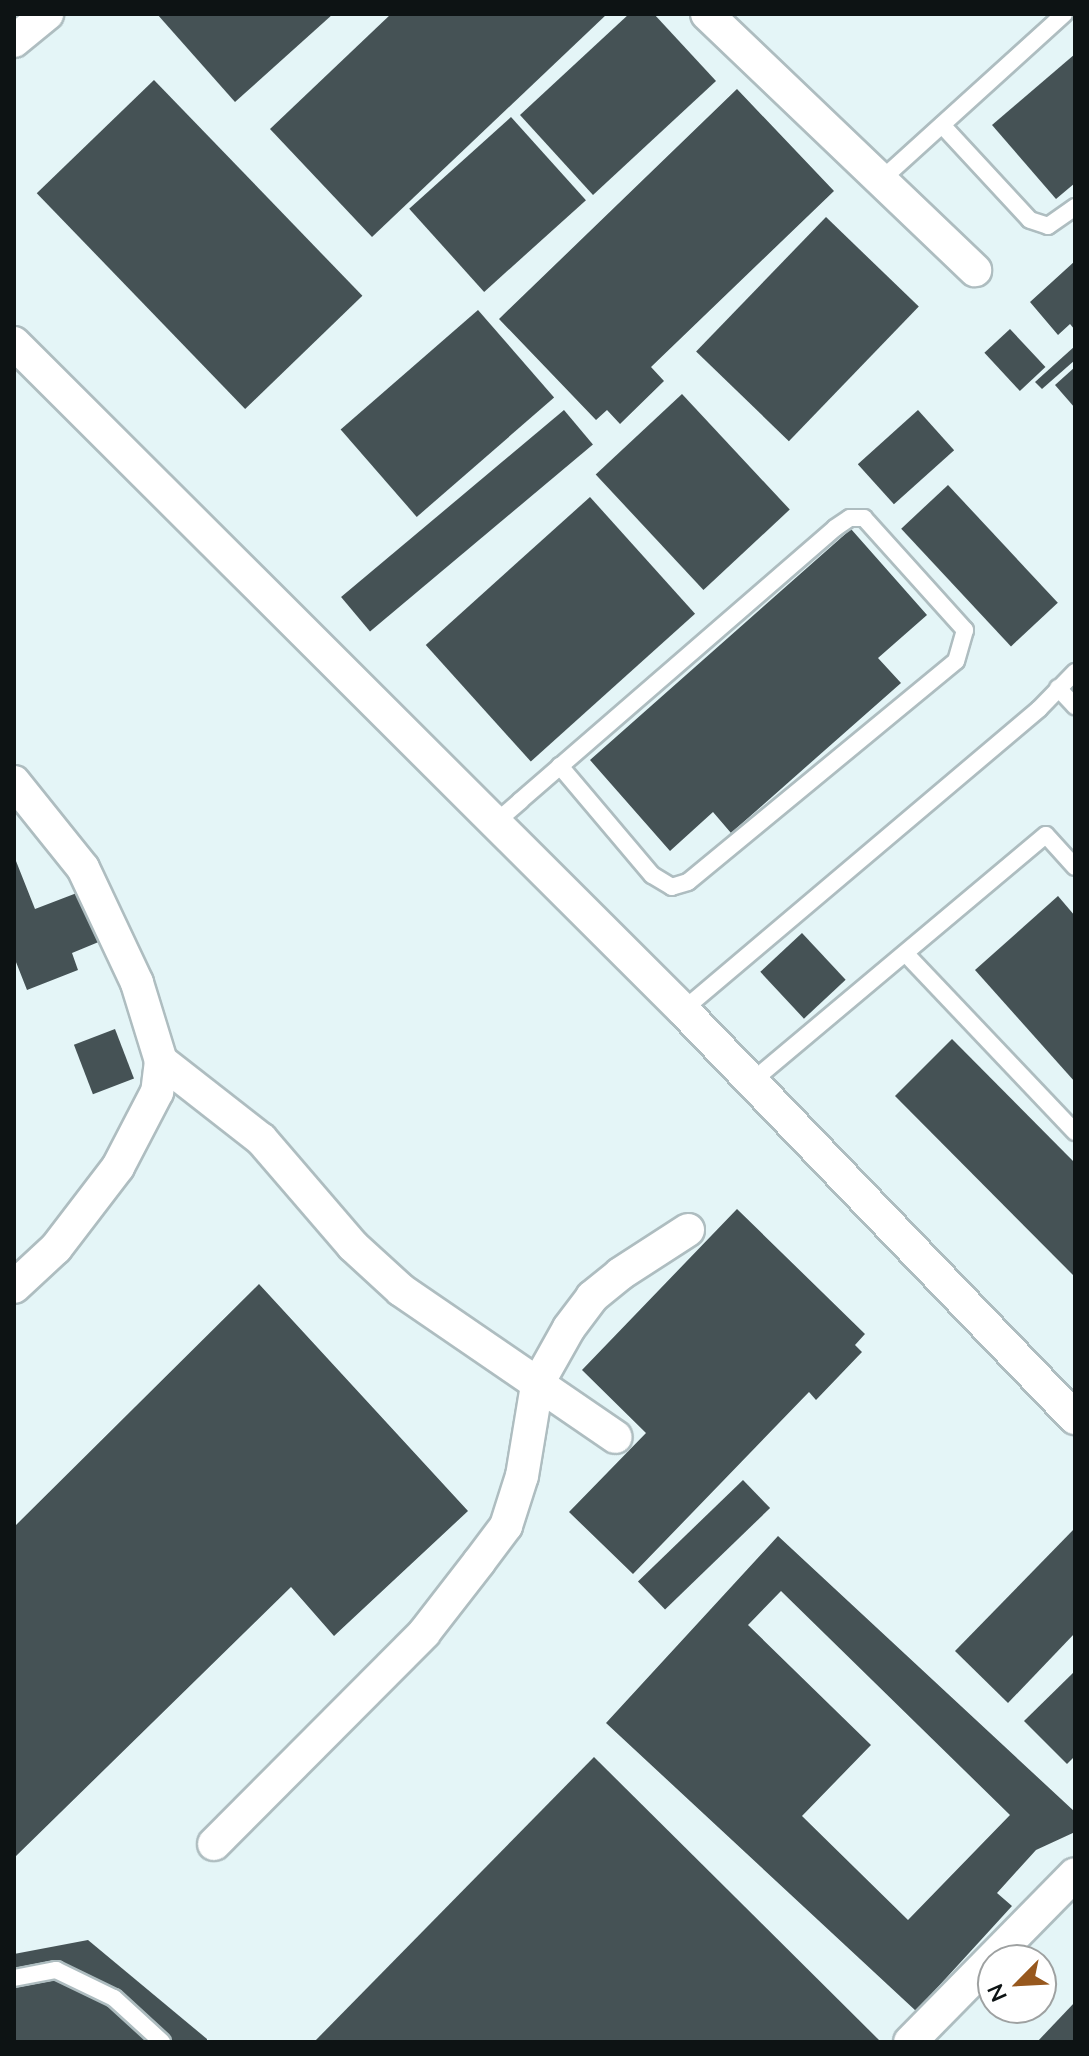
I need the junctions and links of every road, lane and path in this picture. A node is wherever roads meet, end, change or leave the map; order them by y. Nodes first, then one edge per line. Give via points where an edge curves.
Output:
1 (47, 14) edge
2 (707, 14) edge
3 (1064, 14) edge
4 (14, 41) edge
5 (942, 125) junction
6 (881, 180) junction
7 (1075, 207) edge
8 (975, 270) dead end
9 (14, 343) edge
10 (1075, 672) edge
11 (1058, 688) junction
12 (1075, 706) edge
13 (560, 766) junction
14 (14, 782) edge
15 (495, 823) junction
16 (1075, 867) edge
17 (907, 955) junction
18 (683, 1010) junction
19 (161, 1061) junction
20 (750, 1083) junction
21 (1075, 1132) edge
22 (688, 1230) dead end
23 (14, 1287) edge
24 (537, 1385) junction
25 (1075, 1418) edge
26 (616, 1437) dead end
27 (214, 1844) dead end
28 (1075, 1874) edge
29 (14, 1978) edge
30 (162, 2042) edge
31 (910, 2042) edge

1 - 4 street
2 - 6 street
3 - 5 lane
5 - 6 lane
5 - 7 lane via 1030,220 1048,226
6 - 8 street
9 - 15 street
10 - 11 lane
11 - 12 lane
11 - 18 lane
13 - 13 lane via 652,875 672,887 688,882 956,661 965,630 864,518 850,518
13 - 15 lane
14 - 19 street via 83,868 137,983
15 - 18 street
16 - 17 lane via 1046,835
17 - 20 lane
17 - 21 lane
18 - 20 street
19 - 23 street via 157,1092 118,1167 56,1248
19 - 24 street via 261,1139 353,1246 401,1290
20 - 25 street
22 - 24 street via 592,1297
24 - 26 street
24 - 27 street via 522,1476 506,1526 424,1633
28 - 31 street
29 - 30 lane via 56,1970 114,1998

